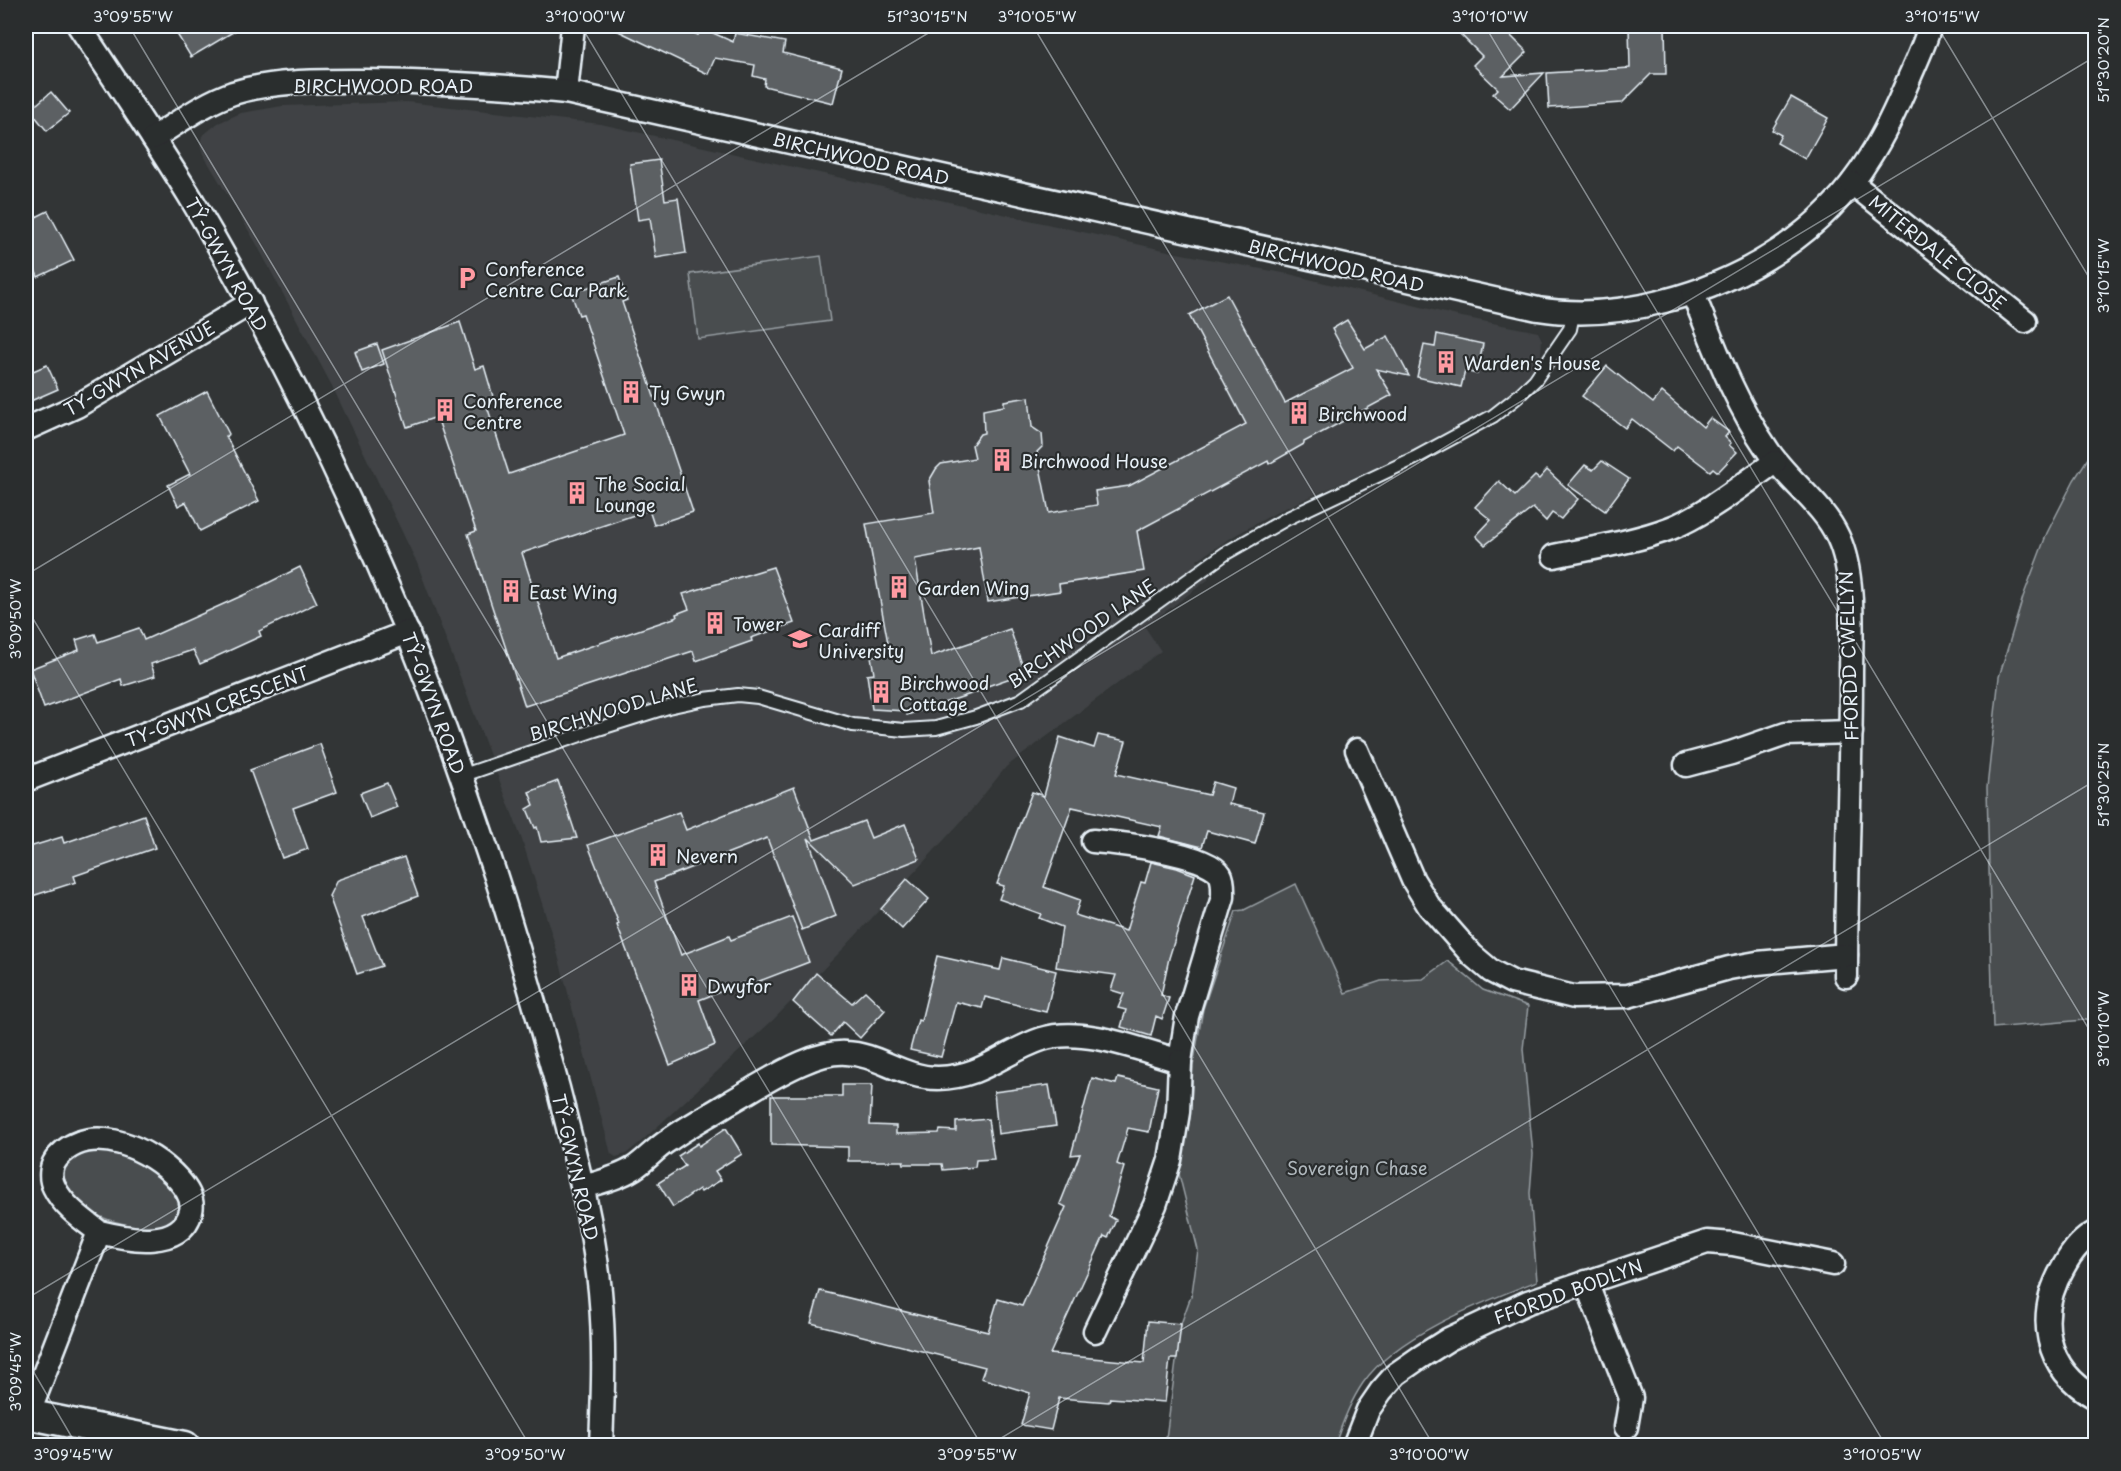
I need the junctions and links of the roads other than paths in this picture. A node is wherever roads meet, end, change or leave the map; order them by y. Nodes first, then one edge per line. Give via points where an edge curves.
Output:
1 (79, 26) edge
2 (573, 26) edge
3 (1930, 26) edge
4 (566, 92) junction
5 (153, 138) junction
6 (1852, 183) junction
7 (1693, 294) junction
8 (251, 303) junction
9 (1574, 314) junction
10 (2025, 321) dead end
11 (26, 429) edge
12 (1775, 462) junction
13 (1554, 556) dead end
14 (408, 632) junction
15 (1851, 732) junction
16 (1357, 750) dead end
17 (1686, 765) dead end
18 (461, 776) junction
19 (26, 780) edge
20 (1093, 841) dead end
21 (1180, 1060) junction
22 (583, 1187) junction
23 (99, 1232) junction
24 (2096, 1233) edge
25 (1833, 1264) dead end
26 (1586, 1282) junction
27 (1095, 1331) dead end
28 (2096, 1398) edge
29 (27, 1415) edge
30 (1626, 1427) dead end
31 (185, 1446) edge
32 (601, 1446) edge
33 (1354, 1446) edge

1 - 5 street, TŶ-GWYN ROAD
2 - 4 street
3 - 6 street, BIRCHWOOD ROAD via 1883,135
4 - 5 street, BIRCHWOOD ROAD via 393,81 285,84 233,93 213,101
4 - 9 street, BIRCHWOOD ROAD via 1425,285
5 - 8 street, TŶ-GWYN ROAD
6 - 7 street, BIRCHWOOD ROAD via 1796,238 1746,270
6 - 10 street, MITERDALE CLOSE
7 - 9 street, BIRCHWOOD ROAD via 1624,310
7 - 12 street, FFORDD CWELLYN via 1740,405
8 - 11 street, TY-GWYN AVENUE via 77,406
8 - 14 street, TŶ-GWYN ROAD via 334,467
9 - 18 lane, BIRCHWOOD LANE via 1570,329 1535,380 1493,416 1226,553 1021,700 946,725 904,730 853,725 758,697 705,699 595,730
12 - 13 street via 1671,528
12 - 15 street, FFORDD CWELLYN via 1829,522 1846,565 1850,591
14 - 18 street, TŶ-GWYN ROAD
14 - 19 street, TY-GWYN CRESCENT
15 - 16 street, FFORDD CWELLYN via 1846,965 1757,963 1628,996 1574,997 1512,982 1472,955 1429,906 1413,880
15 - 17 street via 1786,734
18 - 22 street, TŶ-GWYN ROAD via 527,973
20 - 21 street via 1178,855 1205,863 1220,874 1223,897 1187,1016
21 - 22 street via 1078,1035 1044,1038 968,1075 947,1078 911,1075 861,1055 821,1056 768,1080 668,1140 635,1168
21 - 27 street via 1178,1112 1170,1160 1155,1205
22 - 32 street, TŶ-GWYN ROAD via 600,1293 604,1376
23 - 23 street via 150,1239 168,1236 189,1219 193,1205 187,1189 170,1170 131,1146 108,1140 84,1140 67,1148 55,1159 51,1171 53,1185 77,1216
23 - 29 street
24 - 28 street via 2065,1264 2054,1284 2046,1317 2050,1348 2064,1372
25 - 26 street, FFORDD BODLYN via 1707,1242
26 - 30 street via 1631,1398
26 - 33 street, FFORDD BODLYN via 1528,1302 1449,1339 1396,1374 1381,1391
29 - 31 street

